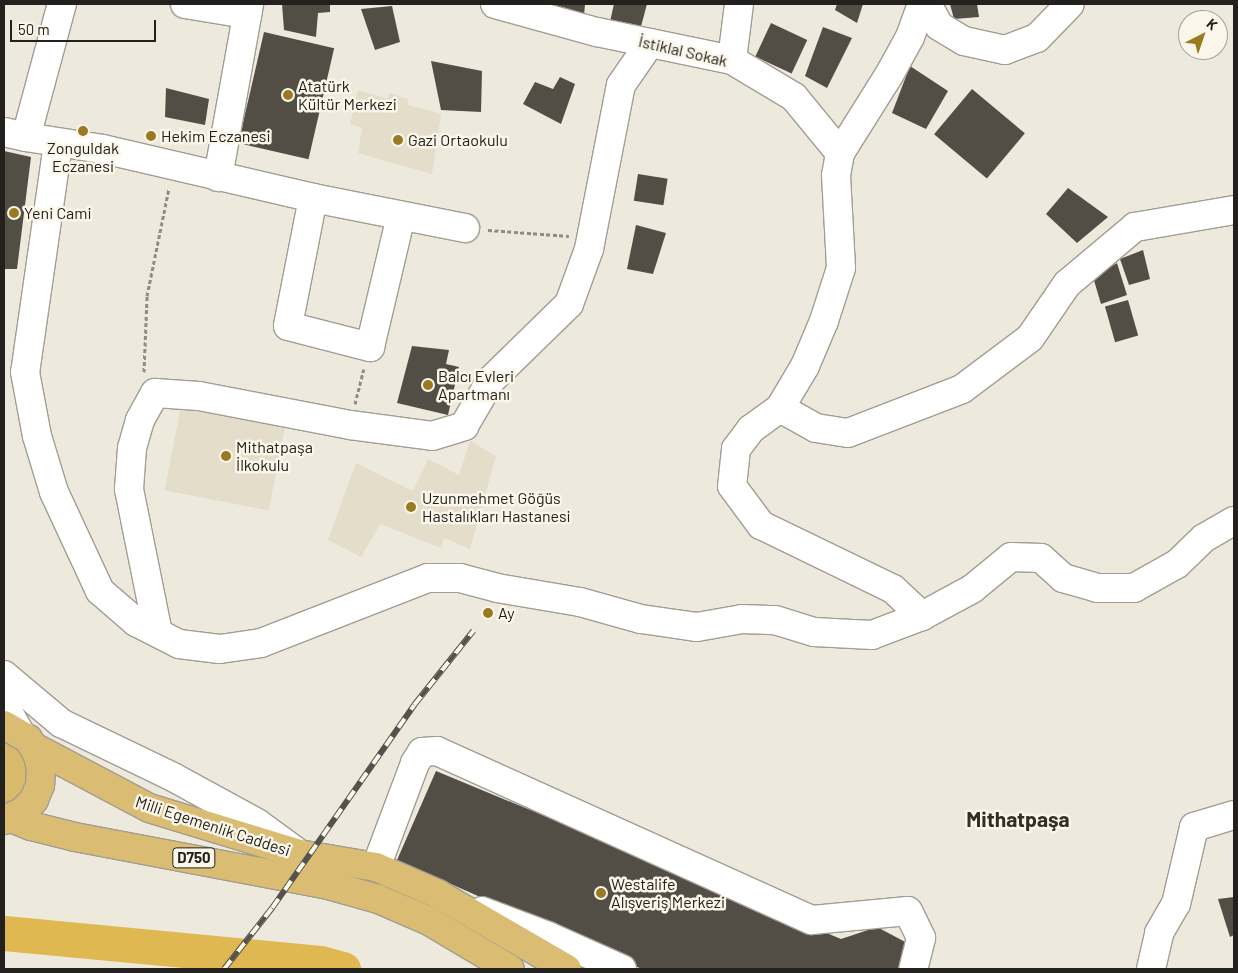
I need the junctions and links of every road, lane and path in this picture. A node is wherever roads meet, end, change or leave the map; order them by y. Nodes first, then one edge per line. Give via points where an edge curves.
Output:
1 (62, 4) edge
2 (185, 4) edge
3 (495, 4) edge
4 (739, 4) edge
5 (922, 4) edge
6 (927, 4) edge
7 (1070, 4) edge
8 (248, 9) edge
9 (650, 43) junction
10 (732, 60) junction
11 (15, 134) edge
12 (58, 144) junction
13 (840, 152) junction
14 (173, 166) junction
15 (218, 177) junction
16 (313, 198) junction
17 (1234, 210) edge
18 (401, 216) junction
19 (465, 228) joint
20 (591, 237) junction
21 (370, 346) junction
22 (155, 393) junction
23 (780, 408) junction
24 (350, 425) junction
25 (1234, 522) edge
26 (922, 616) junction
27 (158, 633) junction
28 (4, 675) edge
29 (4, 705) edge
30 (19, 736) edge
31 (1234, 815) edge
32 (6, 820) edge
33 (299, 854) junction
34 (376, 867) junction
35 (438, 894) junction
36 (510, 969) edge
37 (567, 969) edge
38 (622, 969) edge
39 (912, 969) edge
40 (1150, 969) edge

1 - 11 street
2 - 8 street
3 - 9 street, İstiklal Sokak
4 - 10 street
5 - 13 street via 910,37 889,75
6 - 7 street via 939,26 964,41 1005,50 1037,38
8 - 15 street
9 - 10 street, İstiklal Sokak
9 - 20 street via 621,85
10 - 13 street, İstiklal Sokak via 794,97
11 - 12 street
12 - 14 street via 104,149
12 - 27 street via 25,372 30,409 54,492 100,591 136,622
13 - 23 street via 836,175 841,268 805,366
14 - 15 street
14 - 22 path via 147,296 144,382
15 - 16 street
16 - 18 street
16 - 21 street via 288,326
17 - 23 street via 1135,227 1067,284 1030,338 962,389 848,433 816,428
18 - 19 street
18 - 21 street
19 - 20 path
20 - 24 street via 569,304 491,380 464,426 432,436
21 - 24 path
22 - 24 street via 199,396
22 - 27 street via 137,429 129,488
23 - 26 street via 751,429 736,449 732,486 761,525 893,589
25 - 26 street via 1204,538 1177,564 1134,588 1097,588 1063,578 1040,558 1011,557 972,589
26 - 27 street via 872,635 814,632 775,620 742,619 697,627 641,620 580,602 496,588 460,578 428,578 261,643 220,649 179,644
28 - 33 street via 61,723 257,823
29 - 30 street
30 - 32 highway, D750 via 41,768 40,785 34,800
30 - 33 highway, Milli Egemenlik Caddesi / D750 via 149,808
31 - 40 street via 1194,827 1176,904 1159,932
32 - 36 highway, D750 via 75,837 328,885 378,899 429,921
33 - 34 highway, Milli Egemenlik Caddesi / D750 via 345,859
34 - 35 highway, D750
34 - 39 street via 415,763 422,752 437,751 812,920 908,911 921,938
35 - 37 highway, D750
35 - 38 street via 548,936

